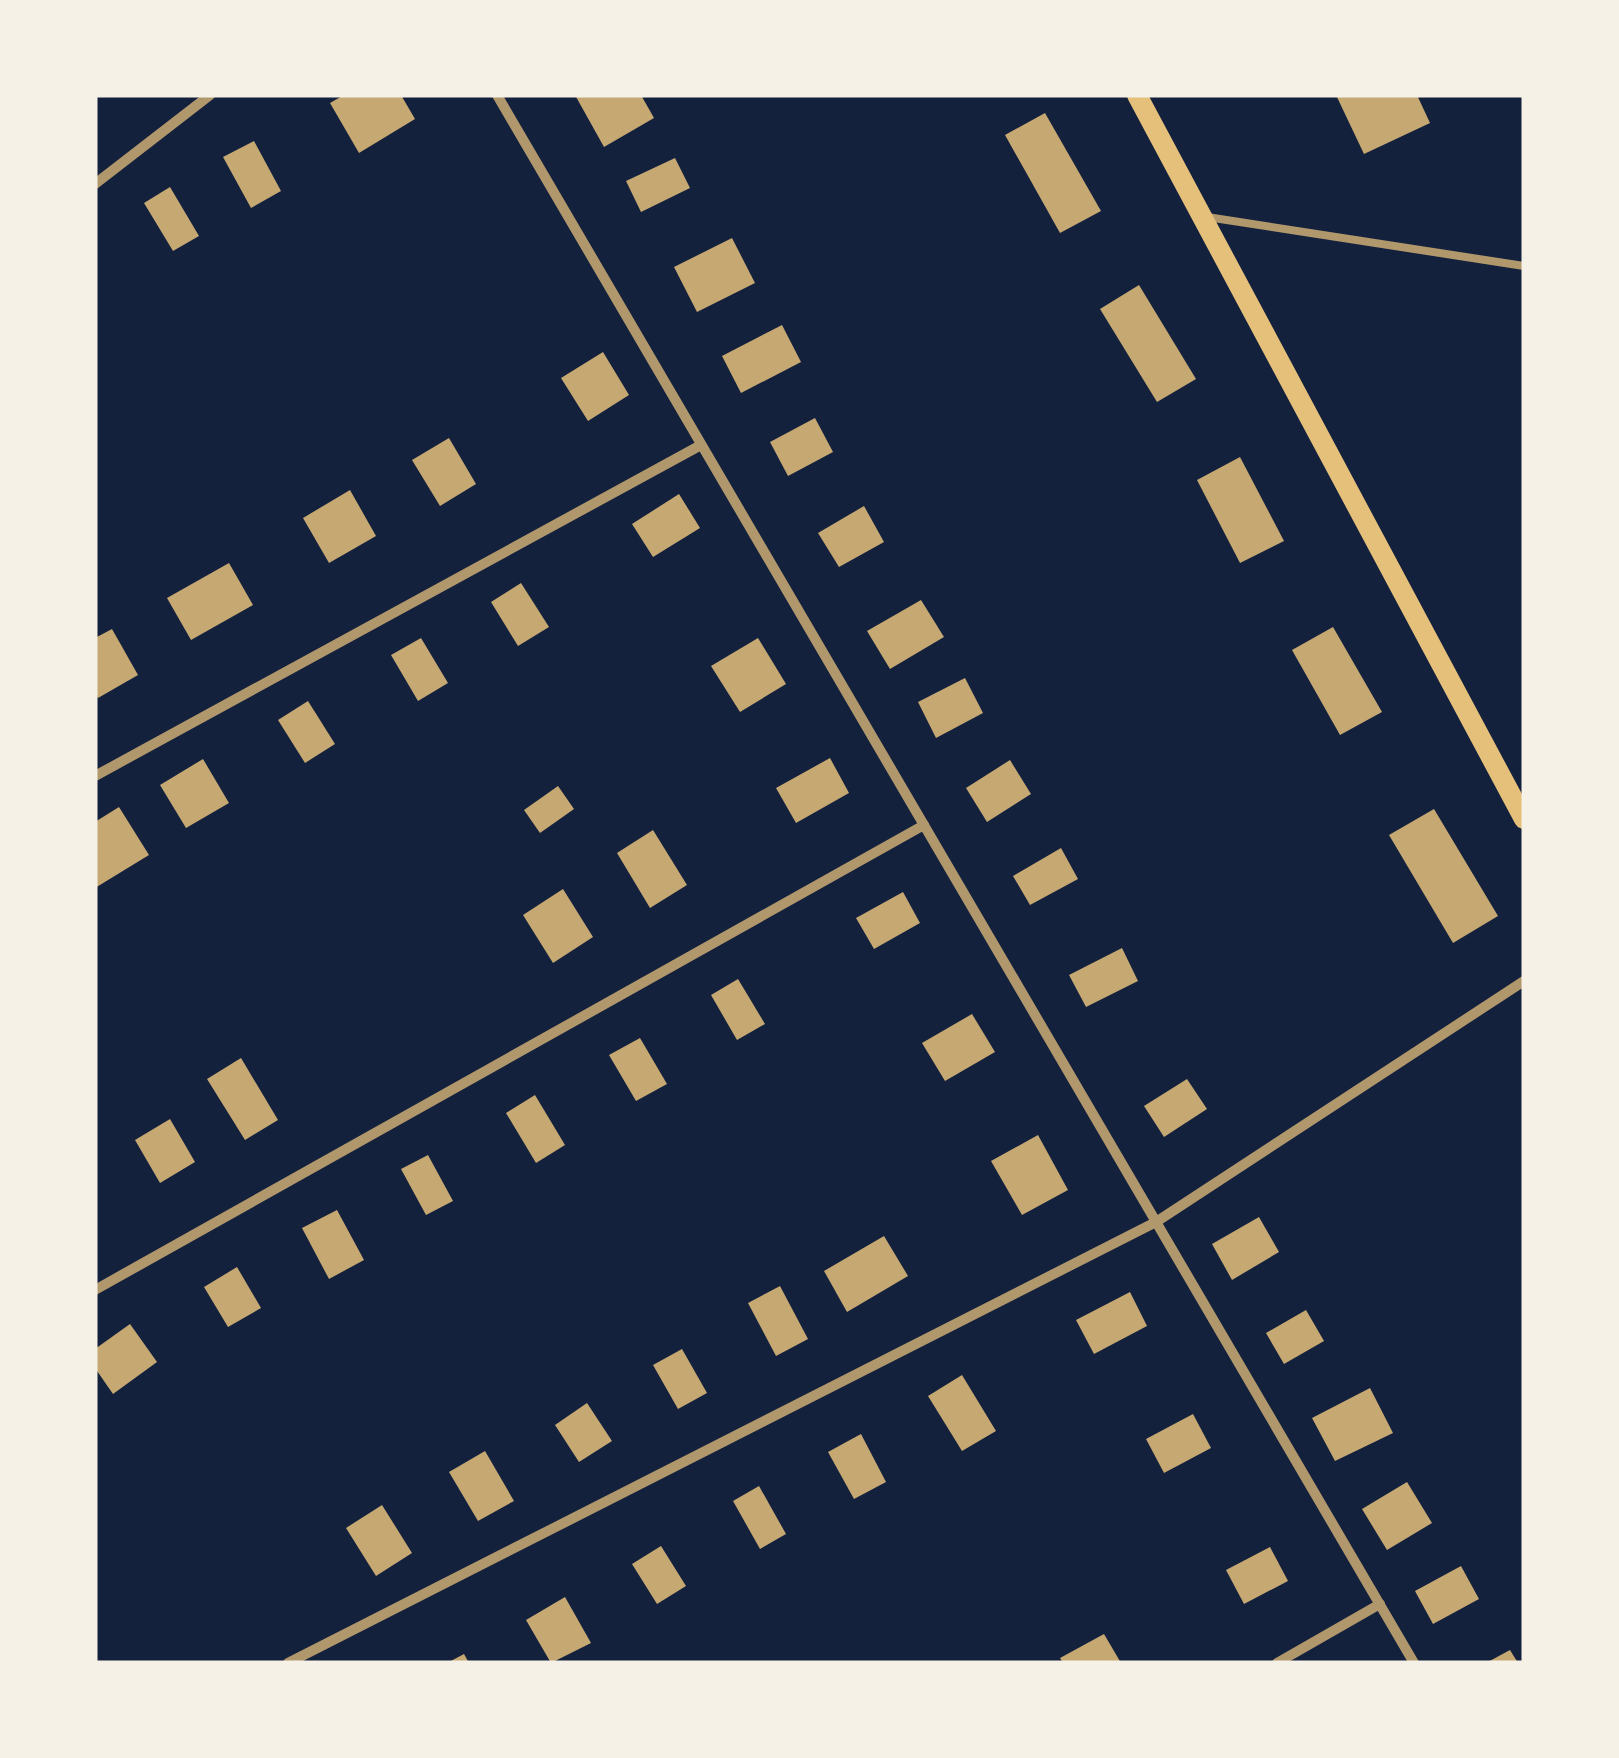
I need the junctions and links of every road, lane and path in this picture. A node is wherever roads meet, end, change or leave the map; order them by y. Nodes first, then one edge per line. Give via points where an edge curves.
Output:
1 (210, 95) edge
2 (497, 95) edge
3 (1136, 95) edge
4 (95, 184) edge
5 (1201, 216) junction
6 (1524, 266) edge
7 (702, 445) junction
8 (95, 776) edge
9 (1524, 819) edge
10 (924, 825) junction
11 (1524, 981) edge
12 (1156, 1222) junction
13 (95, 1290) edge
14 (1380, 1604) junction
15 (288, 1663) edge
16 (1277, 1663) edge
17 (1414, 1663) edge

1 - 4 street
2 - 7 street
3 - 5 main road
5 - 6 lane
5 - 9 main road
7 - 8 street
7 - 10 street
10 - 12 street
10 - 13 street
11 - 12 street
12 - 14 street
12 - 15 street
14 - 16 street
14 - 17 street

